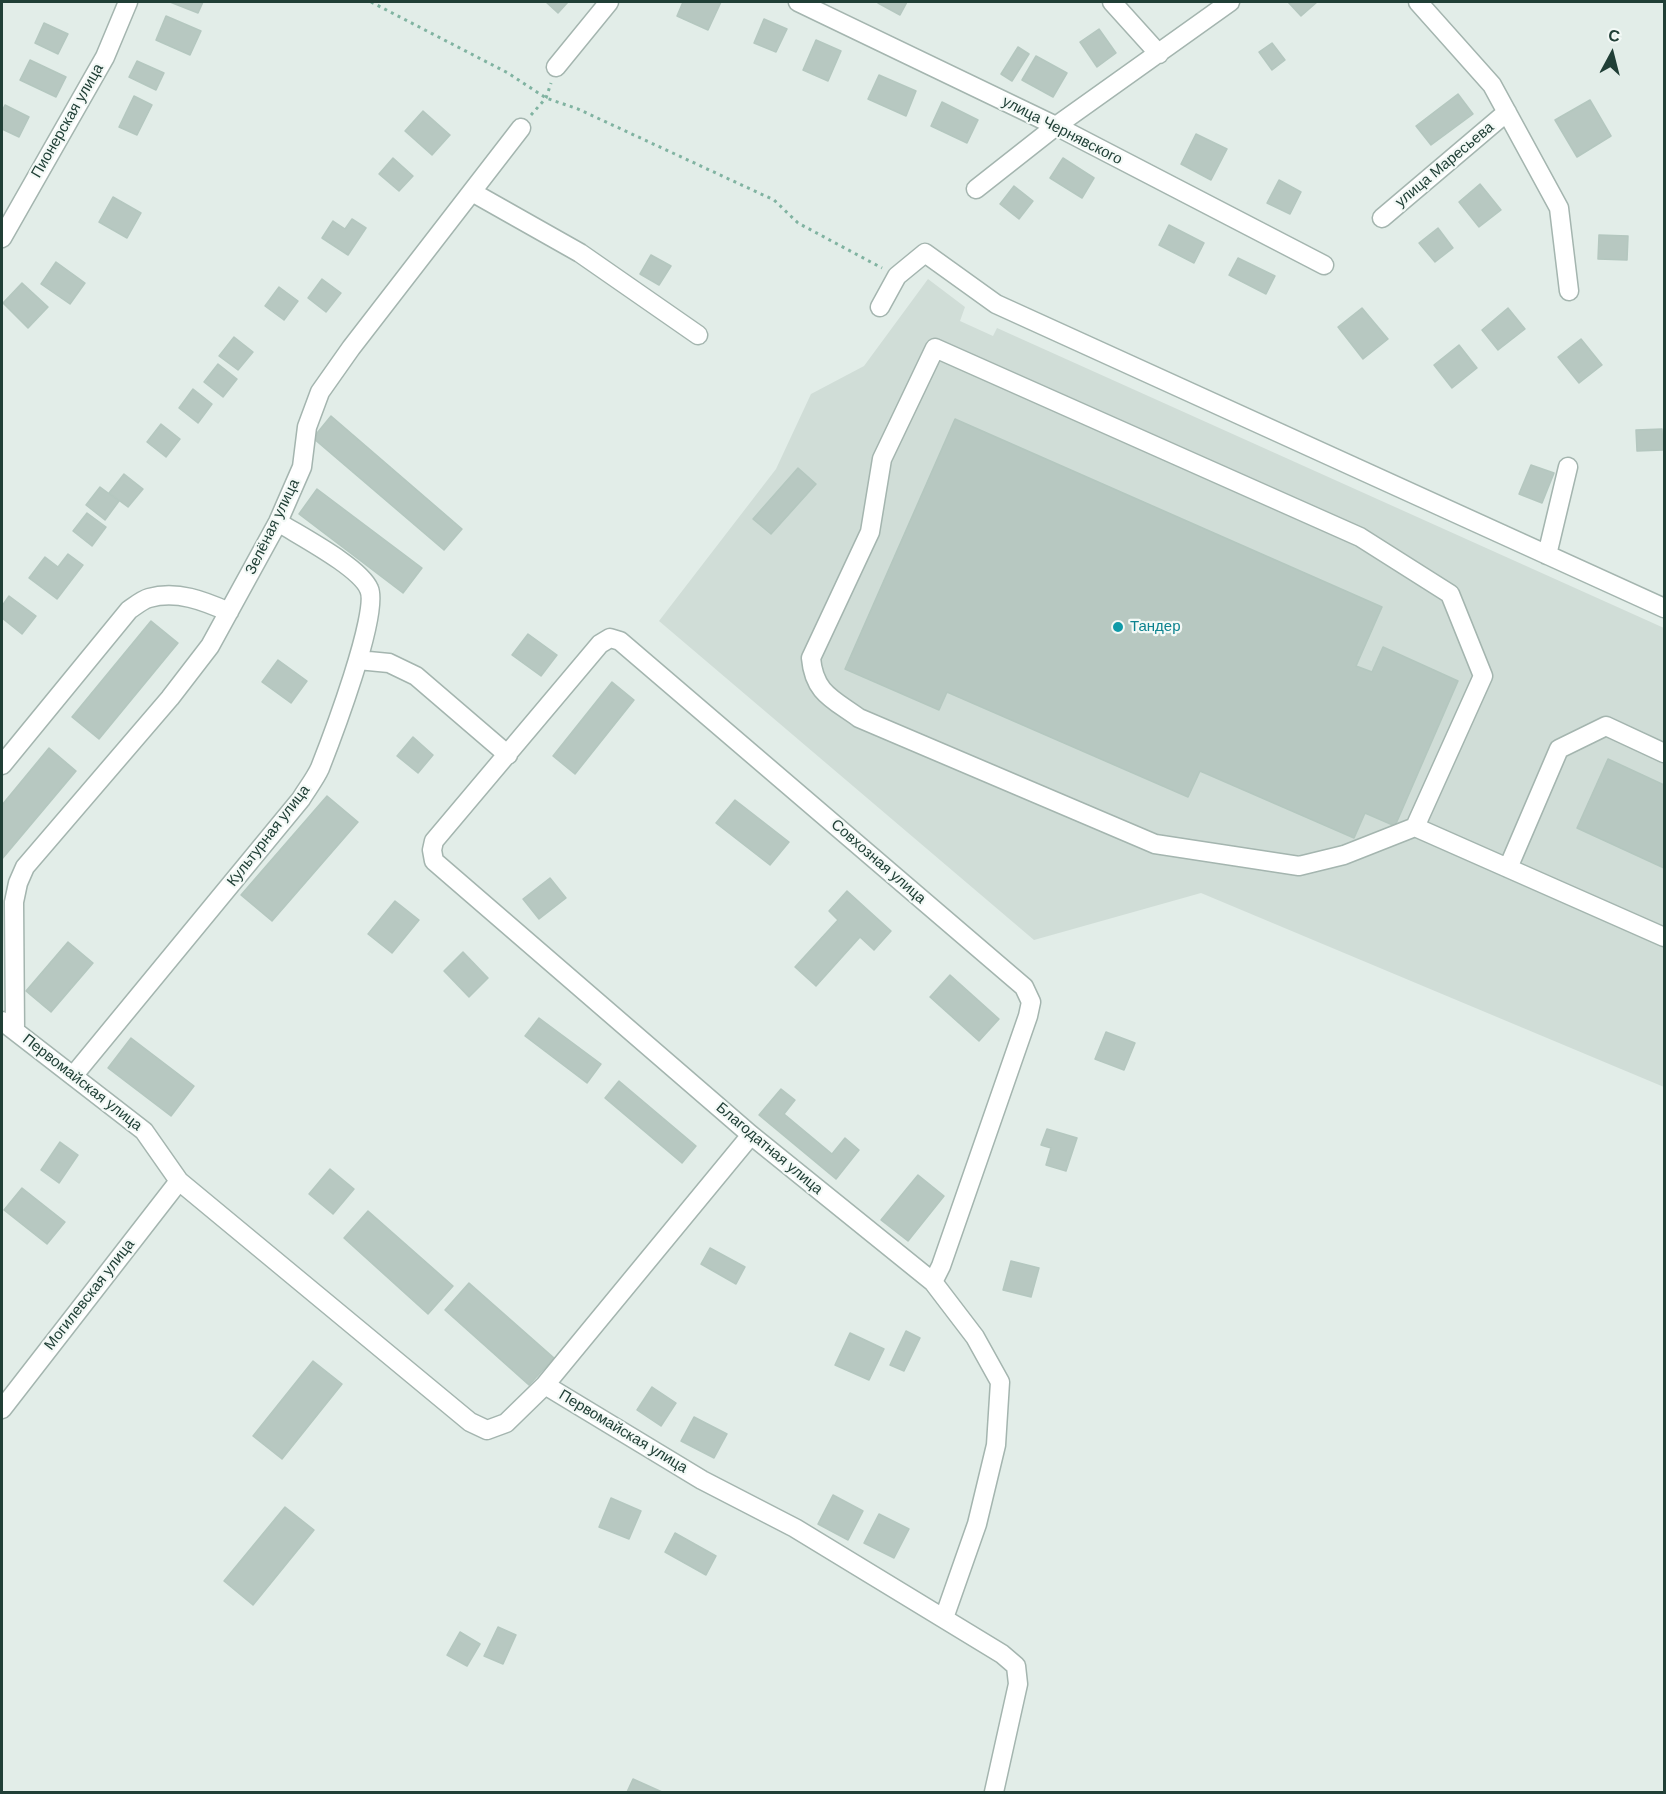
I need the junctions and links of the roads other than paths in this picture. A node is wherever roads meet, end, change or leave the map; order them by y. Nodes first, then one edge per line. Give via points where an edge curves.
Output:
1 (128, 2) edge
2 (609, 2) edge
3 (798, 2) edge
4 (1112, 2) edge
5 (1230, 2) edge
6 (1418, 2) edge
7 (1159, 54) junction
8 (556, 67) road end
9 (1507, 112) junction
10 (1056, 126) junction
11 (521, 128) road end
12 (976, 189) dead end
13 (472, 192) junction
14 (1382, 218) dead end
15 (2, 238) edge
16 (1323, 265) dead end
17 (1569, 291) dead end
18 (880, 307) dead end
19 (698, 335) dead end
20 (1568, 467) dead end
21 (278, 522) junction
22 (1547, 555) junction
23 (1665, 608) edge
24 (229, 612) junction
25 (358, 660) junction
26 (1665, 753) edge
27 (508, 755) junction
28 (2, 765) edge
29 (1415, 827) junction
30 (1508, 868) junction
31 (1665, 937) edge
32 (8, 1026) edge
33 (73, 1076) junction
34 (751, 1135) junction
35 (179, 1181) junction
36 (933, 1282) junction
37 (545, 1385) junction
38 (2, 1409) edge
39 (944, 1618) junction
40 (994, 1792) edge

1 - 15 street, Пионерская улица via 105,57
2 - 8 street
3 - 10 street, улица Чернявского
4 - 7 street
5 - 7 street
6 - 9 street via 1492,85
7 - 10 street
9 - 14 street, улица Маресьева
9 - 17 street via 1559,208
10 - 12 street
10 - 16 street, улица Чернявского
11 - 13 street, Зелёная улица
13 - 19 street via 580,253
13 - 21 street, Зелёная улица via 320,392 307,427 303,467
18 - 22 street via 897,276 925,254 996,304
20 - 22 street
21 - 24 street, Зелёная улица
21 - 25 street, Культурная улица via 359,574 370,590 370,609
22 - 23 street
24 - 28 street via 200,600 173,595 148,598 129,610
24 - 32 street, Зелёная улица via 210,646 170,698 25,867 14,902
25 - 27 street via 389,663 416,676
25 - 33 street, Культурная улица via 319,770 301,799
26 - 30 street via 1606,726 1559,749
27 - 34 street, Благодатная улица via 434,841 434,861
27 - 36 street, Совхозная улица via 600,644 610,638 620,641 1024,987 1031,1002 1028,1016 942,1266
29 - 29 street via 1483,676 1450,594 1360,537 935,348 882,459 870,532 812,658 813,676 824,693 859,718 1155,844 1299,866 1344,855
29 - 30 street
30 - 31 street
32 - 33 street, Первомайская улица
33 - 35 street, Первомайская улица via 144,1131
34 - 36 street, Благодатная улица
34 - 37 street
35 - 37 street, Первомайская улица via 470,1422 487,1430 506,1423
35 - 38 street, Могилевская улица
36 - 39 street, Благодатная улица via 975,1337 1000,1382 996,1446 977,1524
37 - 39 street, Первомайская улица
39 - 40 street, Первомайская улица via 1016,1665 1018,1684

